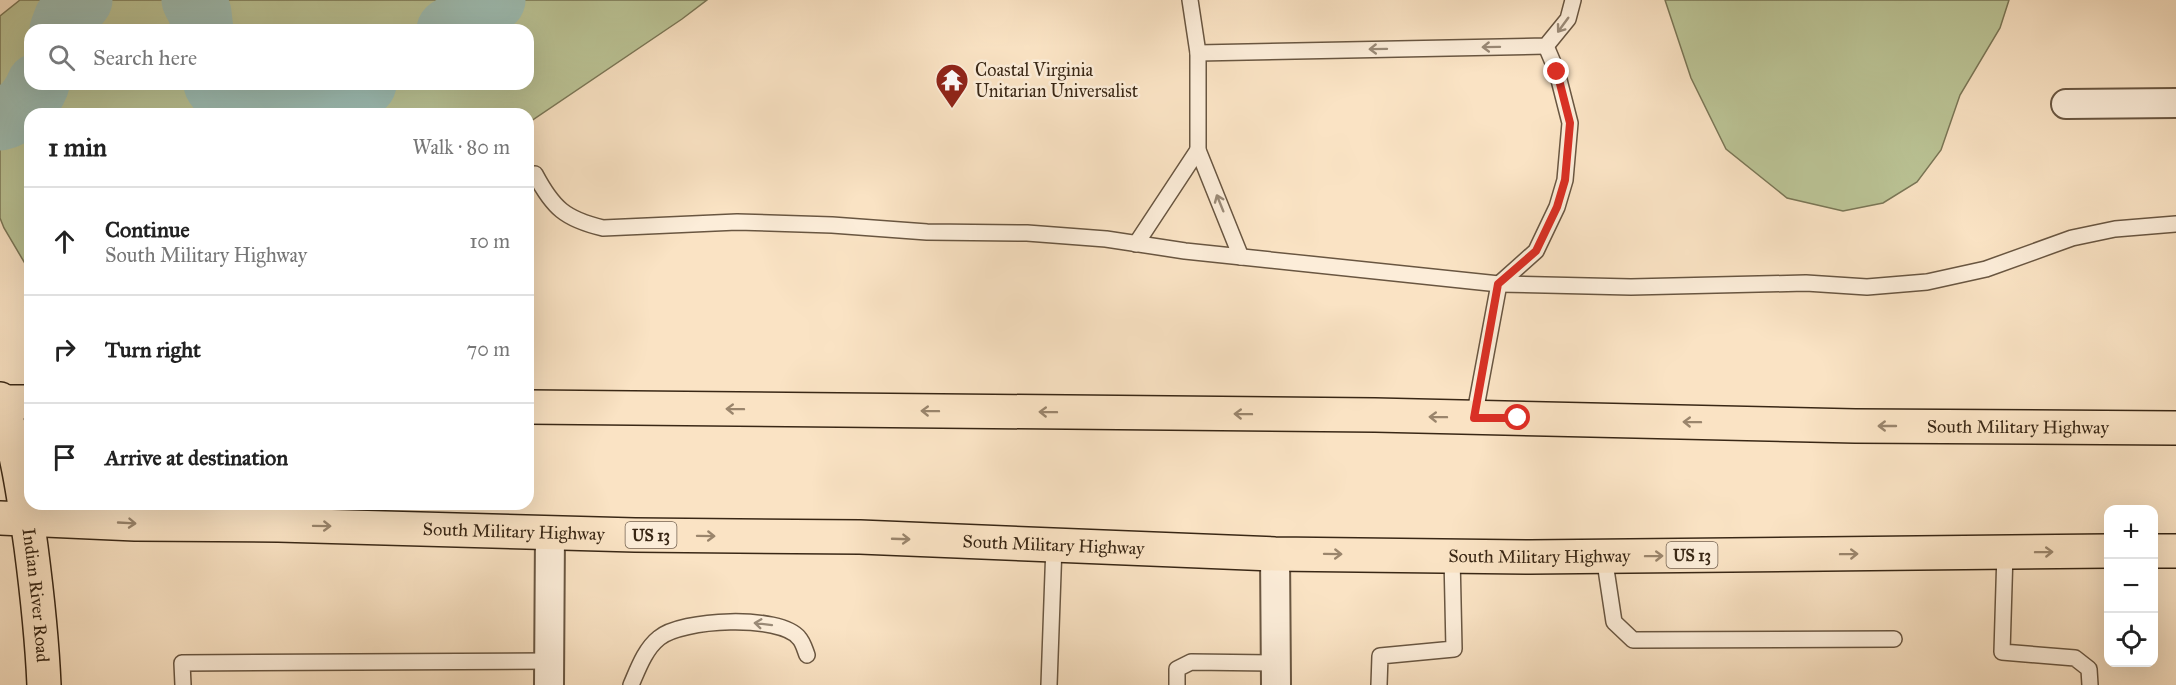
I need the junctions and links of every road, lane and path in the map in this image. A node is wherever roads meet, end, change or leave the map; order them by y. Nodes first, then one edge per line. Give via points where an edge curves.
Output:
1 (1190, 0) edge
2 (1573, 0) edge
3 (1546, 46) junction
4 (1198, 53) junction
5 (2176, 103) edge
6 (2066, 104) dead end
7 (1198, 150) junction
8 (535, 174) dead end
9 (2176, 224) edge
10 (1136, 244) junction
11 (1241, 257) junction
12 (1498, 284) junction
13 (8, 401) edge
14 (534, 407) edge
15 (1474, 418) junction
16 (2176, 428) edge
17 (14, 518) edge
18 (550, 532) junction
19 (1054, 545) junction
20 (2176, 550) edge
21 (2104, 551) edge
22 (2158, 551) edge
23 (2005, 552) junction
24 (1275, 554) junction
25 (1452, 556) junction
26 (1604, 556) junction
27 (1894, 639) dead end
28 (807, 655) dead end
29 (549, 673) edge
30 (1276, 674) edge
31 (44, 685) edge
32 (183, 685) edge
33 (631, 685) edge
34 (1049, 685) edge
35 (1177, 685) edge
36 (1379, 685) edge
37 (2090, 685) edge

1 - 4 lane
2 -> 3 lane via 1568,19
3 -> 4 lane
3 - 12 lane via 1570,123 1565,180 1536,251
4 - 7 lane
5 - 6 street
7 - 10 lane
11 -> 7 lane
8 - 10 lane via 546,196 560,211 603,228 736,222 1027,233
9 - 12 lane via 2115,229 2072,238 1986,269 1927,282 1866,287 1806,283 1631,287
10 - 11 lane
11 - 12 lane
12 - 15 lane
13 - 17 main road, Indian River Road via 15,450
15 -> 14 main road, South Military Highway
16 -> 15 main road, South Military Highway
17 -> 18 main road, South Military Highway / US 13
17 - 31 main road, Indian River Road via 38,597
18 -> 19 main road, South Military Highway / US 13
18 - 29 street
19 - 24 main road, South Military Highway / US 13
19 - 34 lane
20 - 22 main road
23 -> 21 main road, South Military Highway / US 13
26 -> 23 main road, South Military Highway / US 13
23 - 37 lane via 2002,652 2075,658 2089,669
24 -> 25 main road, South Military Highway / US 13
24 - 30 street
25 - 26 main road, South Military Highway / US 13
25 - 36 lane via 1455,649 1380,656
26 - 27 lane via 1614,622 1632,640
28 -> 33 lane via 799,637 781,626 758,622 703,623 681,627 659,638 642,659
29 - 32 lane via 182,663
30 - 35 lane via 1191,662 1177,669

